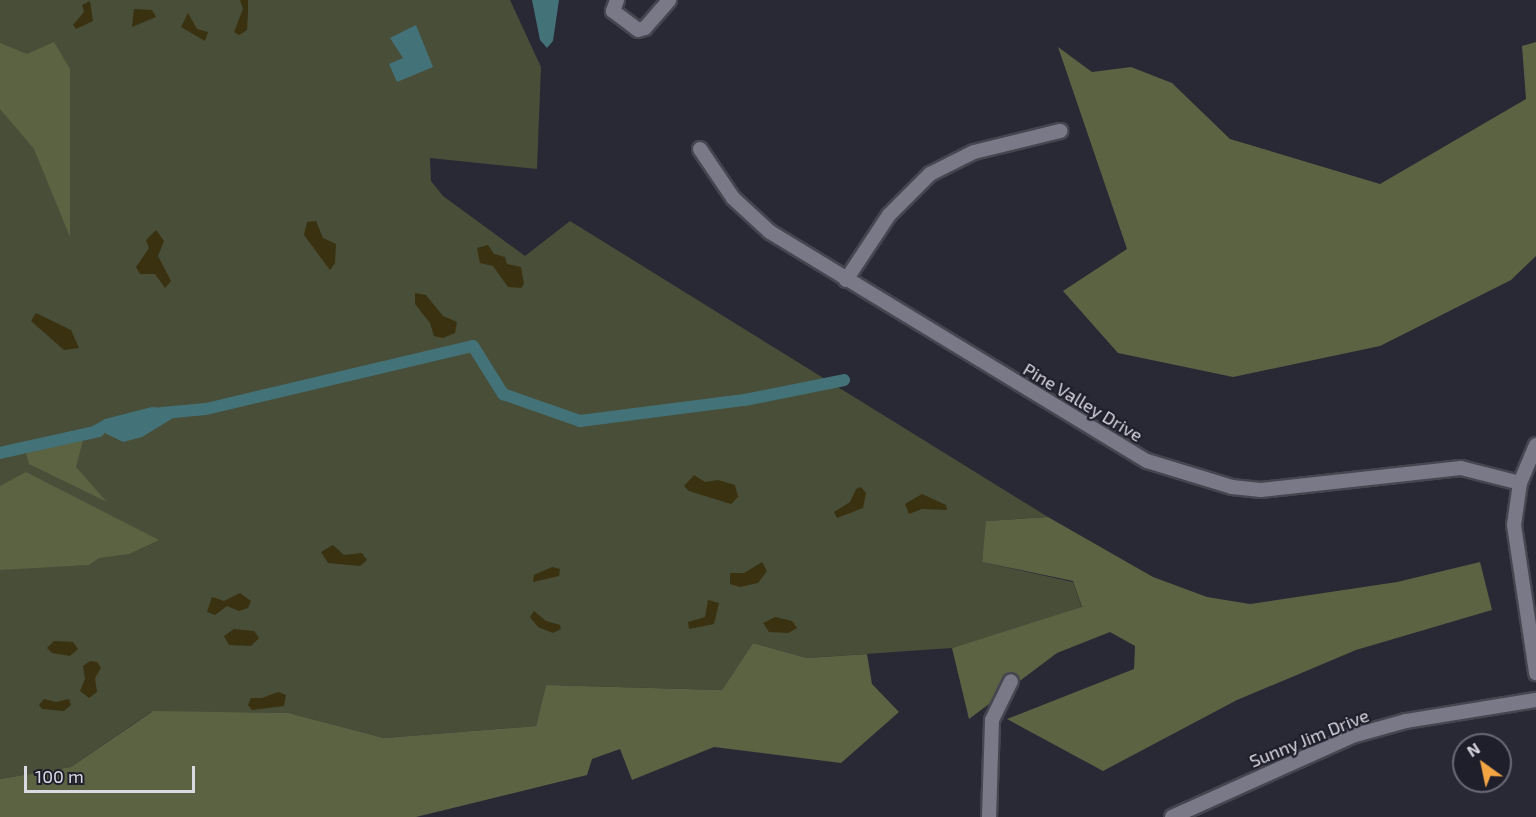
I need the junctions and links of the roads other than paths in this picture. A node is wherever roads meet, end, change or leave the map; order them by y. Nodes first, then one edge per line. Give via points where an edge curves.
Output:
1 (617, 0) edge
2 (669, 0) edge
3 (1060, 131) dead end
4 (700, 149) dead end
5 (846, 280) junction
6 (1536, 445) edge
7 (1520, 483) junction
8 (1536, 673) edge
9 (1011, 681) dead end
10 (1536, 700) edge
11 (989, 817) edge
12 (1172, 817) edge

1 - 2 street via 614,11 638,30 645,28
3 - 5 street via 974,152 930,174 889,215
4 - 5 street, Pine Valley Drive via 749,215
5 - 7 street, Pine Valley Drive via 1133,454 1174,470 1232,487 1261,490 1444,468 1461,468
6 - 7 street
7 - 8 street via 1514,543
9 - 11 street via 992,720
10 - 12 street, Sunny Jim Drive via 1406,722 1352,736

